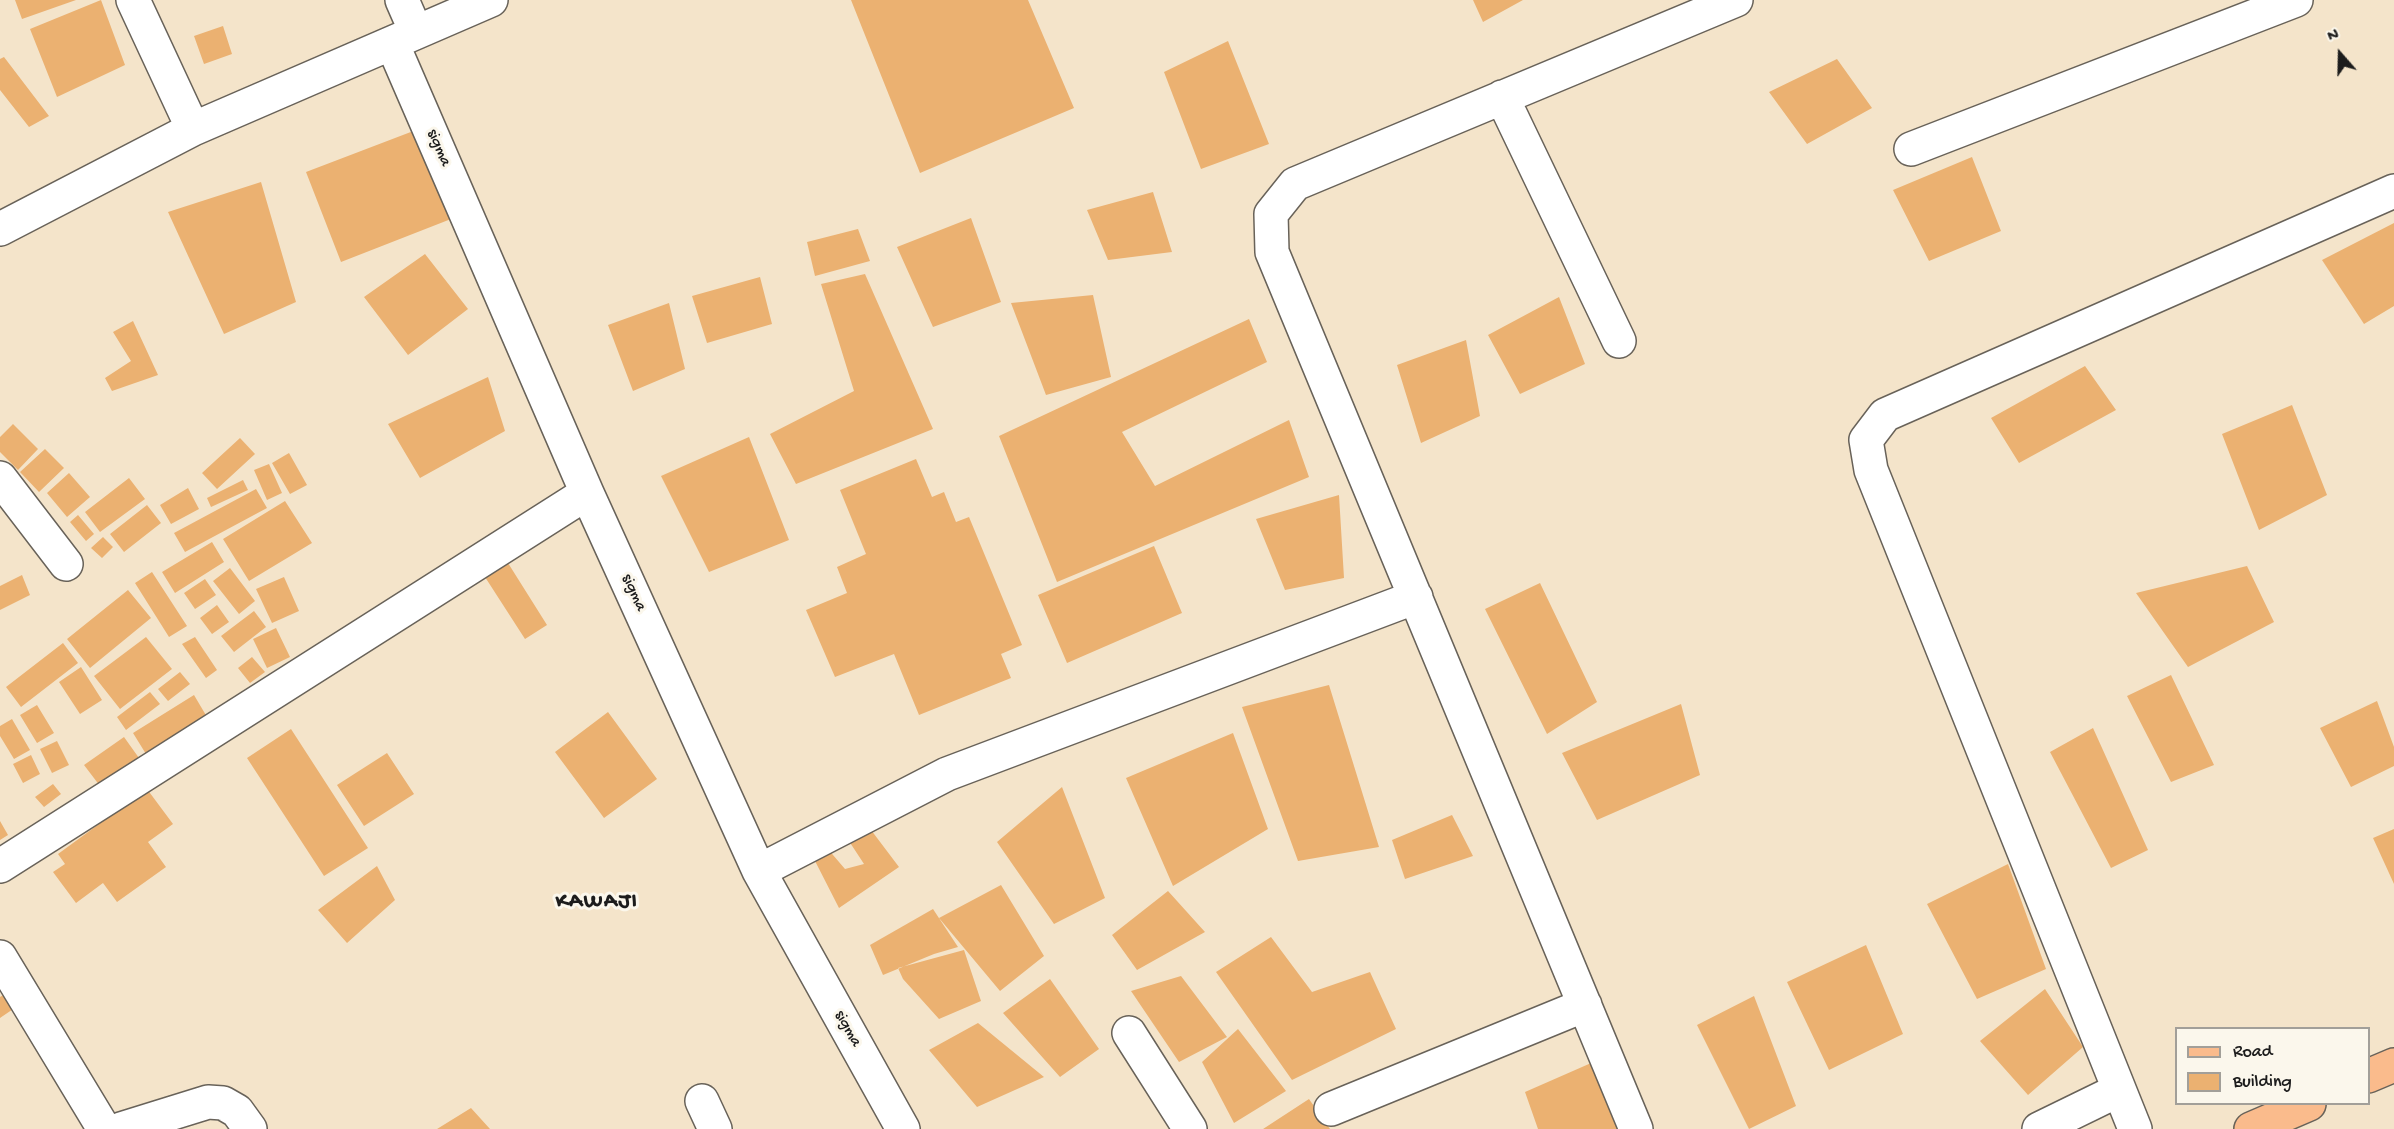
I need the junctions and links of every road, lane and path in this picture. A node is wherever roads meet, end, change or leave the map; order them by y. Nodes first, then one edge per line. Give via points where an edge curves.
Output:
1 (133, 0) edge
2 (402, 0) edge
3 (491, 0) edge
4 (1736, 0) edge
5 (2296, 0) edge
6 (404, 38) junction
7 (1502, 97) junction
8 (192, 129) junction
9 (1911, 149) dead end
10 (2394, 191) edge
11 (0, 229) edge
12 (1618, 341) dead end
13 (0, 478) edge
14 (587, 493) junction
15 (66, 564) dead end
16 (1416, 597) junction
17 (0, 866) edge
18 (759, 871) junction
19 (0, 957) edge
20 (1585, 1005) junction
21 (1129, 1033) dead end
22 (2394, 1065) edge
23 (2370, 1075) edge
24 (2119, 1090) junction
25 (2306, 1105) edge
26 (1331, 1109) dead end
27 (104, 1129) edge
28 (121, 1129) edge
29 (250, 1129) edge
30 (903, 1129) edge
31 (1190, 1129) edge
32 (1636, 1129) edge
33 (2038, 1129) edge
34 (2135, 1129) edge
35 (2251, 1129) edge

1 - 8 street
2 - 6 street, sigma
3 - 6 street
4 - 7 street
5 - 9 street
6 - 8 street
6 - 14 street, sigma
7 - 12 street
7 - 16 street via 1295,184 1270,213 1272,252
8 - 11 street
10 - 24 street via 1885,415 1866,440 1871,470
13 - 15 street
14 - 17 street
14 - 18 street, sigma
16 - 18 street via 947,774
16 - 20 street
18 - 30 street, sigma
19 - 27 street
20 - 26 street
20 - 32 street
21 - 31 street
22 - 23 main road
24 - 33 street
24 - 34 street
25 - 35 main road
28 - 29 street via 208,1101 237,1111

